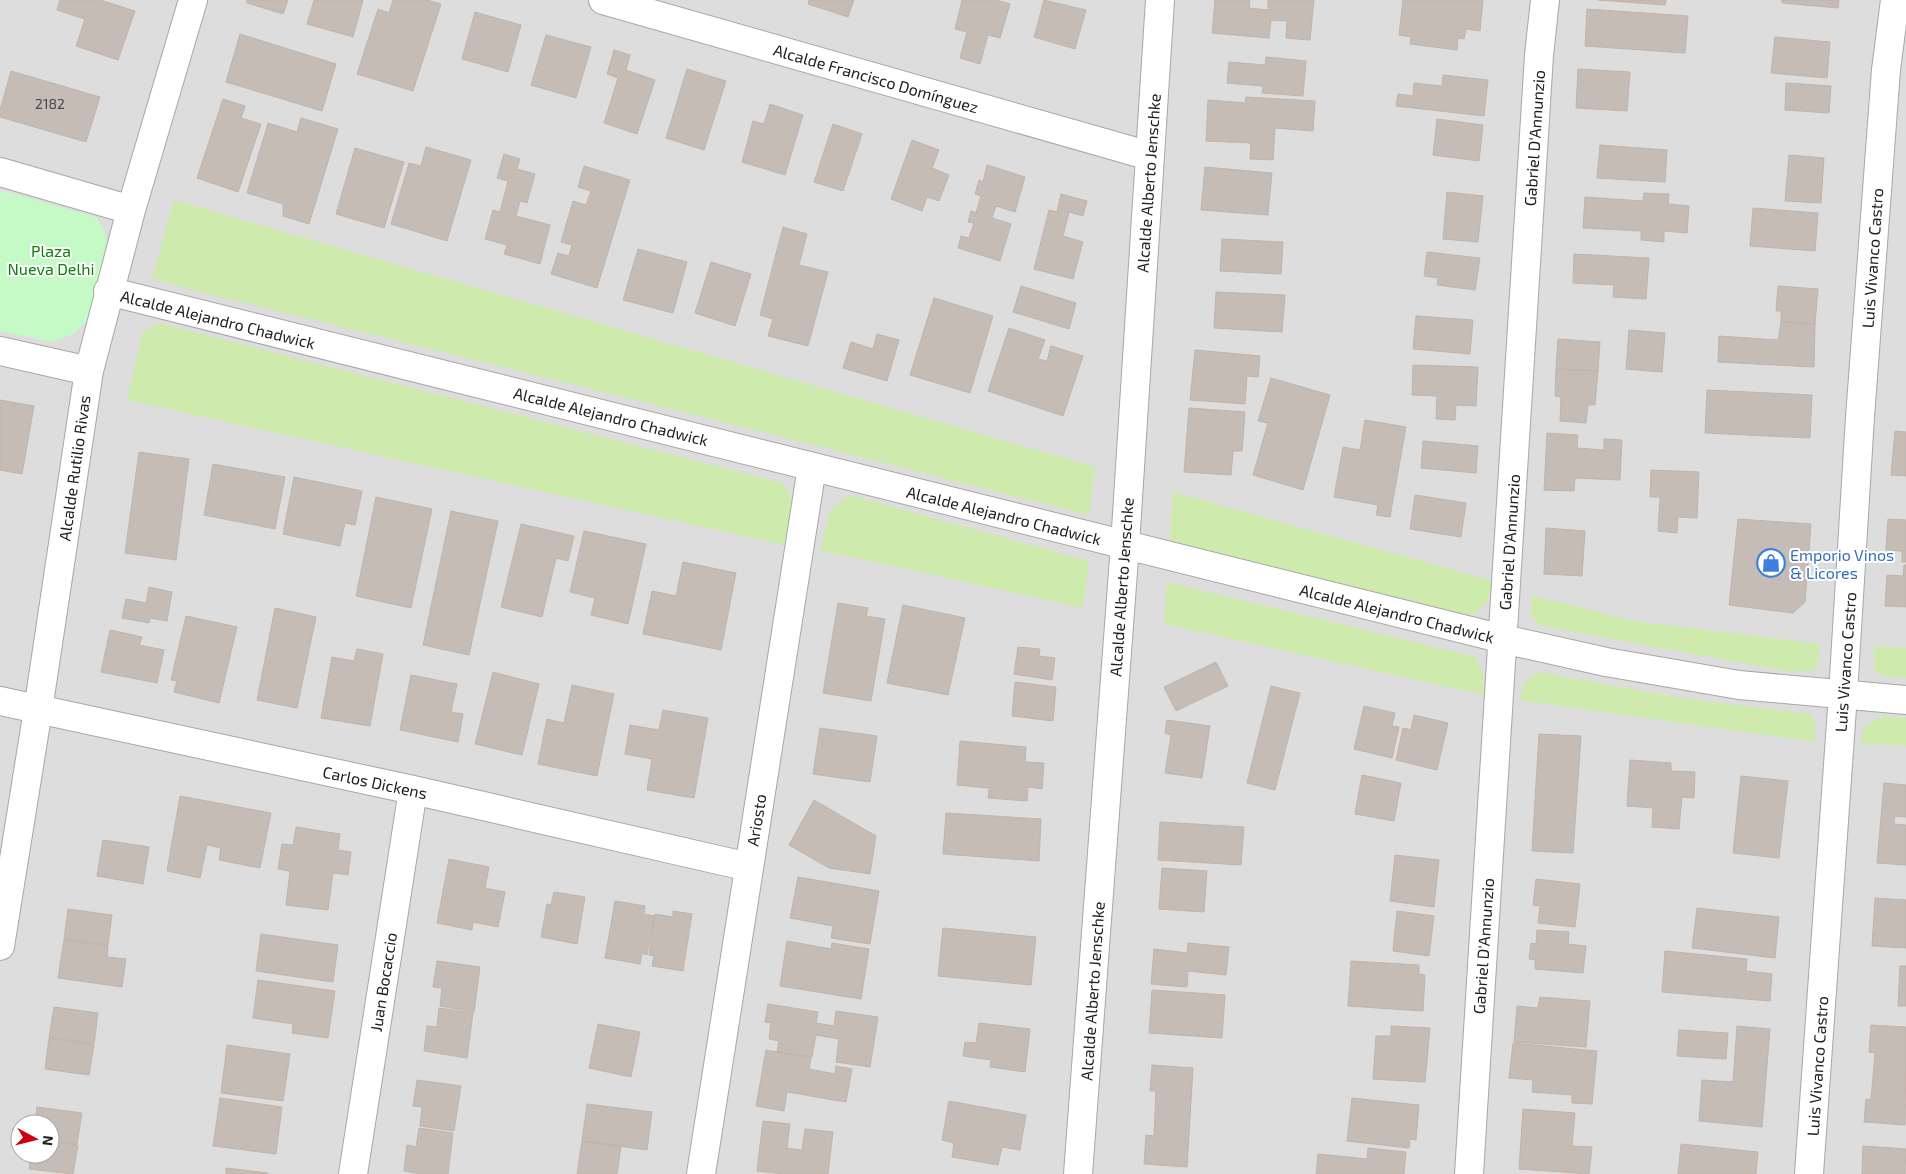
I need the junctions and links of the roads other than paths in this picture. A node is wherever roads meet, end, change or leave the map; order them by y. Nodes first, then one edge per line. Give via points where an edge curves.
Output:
1 (193, 0) edge
2 (603, 0) edge
3 (1160, 0) edge
4 (1545, 0) edge
5 (1895, 0) edge
6 (1150, 156) junction
7 (0, 172) edge
8 (130, 210) junction
9 (108, 291) junction
10 (0, 352) edge
11 (89, 371) junction
12 (812, 466) junction
13 (1125, 545) junction
14 (1503, 639) junction
15 (1843, 694) junction
16 (1906, 700) edge
17 (0, 701) edge
18 (38, 710) junction
19 (412, 790) junction
20 (749, 867) junction
21 (0, 946) edge
22 (353, 1174) edge
23 (701, 1174) edge
24 (1078, 1174) edge
25 (1469, 1174) edge
26 (1809, 1174) edge

1 - 8 street, Alcalde Rutilio Rivas
2 - 6 street, Alcalde Francisco Domínguez
3 - 6 street, Alcalde Alberto Jenschke
4 - 14 street, Gabriel D'Annunzio
5 - 15 street, Luis Vivanco Castro via 1886,70
6 - 13 street, Alcalde Alberto Jenschke
7 - 8 street
8 - 9 street, Alcalde Rutilio Rivas
9 - 11 street, Alcalde Rutilio Rivas
9 - 12 street, Alcalde Alejandro Chadwick
10 - 11 street
11 - 18 street, Alcalde Rutilio Rivas
12 - 13 street, Alcalde Alejandro Chadwick
12 - 20 street, Ariosto
13 - 14 street, Alcalde Alejandro Chadwick
13 - 24 street, Alcalde Alberto Jenschke
14 - 15 street, Alcalde Alejandro Chadwick via 1676,675 1739,685
14 - 25 street, Gabriel D'Annunzio
15 - 16 street, Alcalde Alejandro Chadwick
15 - 26 street, Luis Vivanco Castro
17 - 18 street, Carlos Dickens
18 - 19 street, Carlos Dickens
18 - 21 street, Alcalde Rutilio Rivas
19 - 20 street, Carlos Dickens
19 - 22 street, Juan Bocaccio
20 - 23 street, Ariosto

